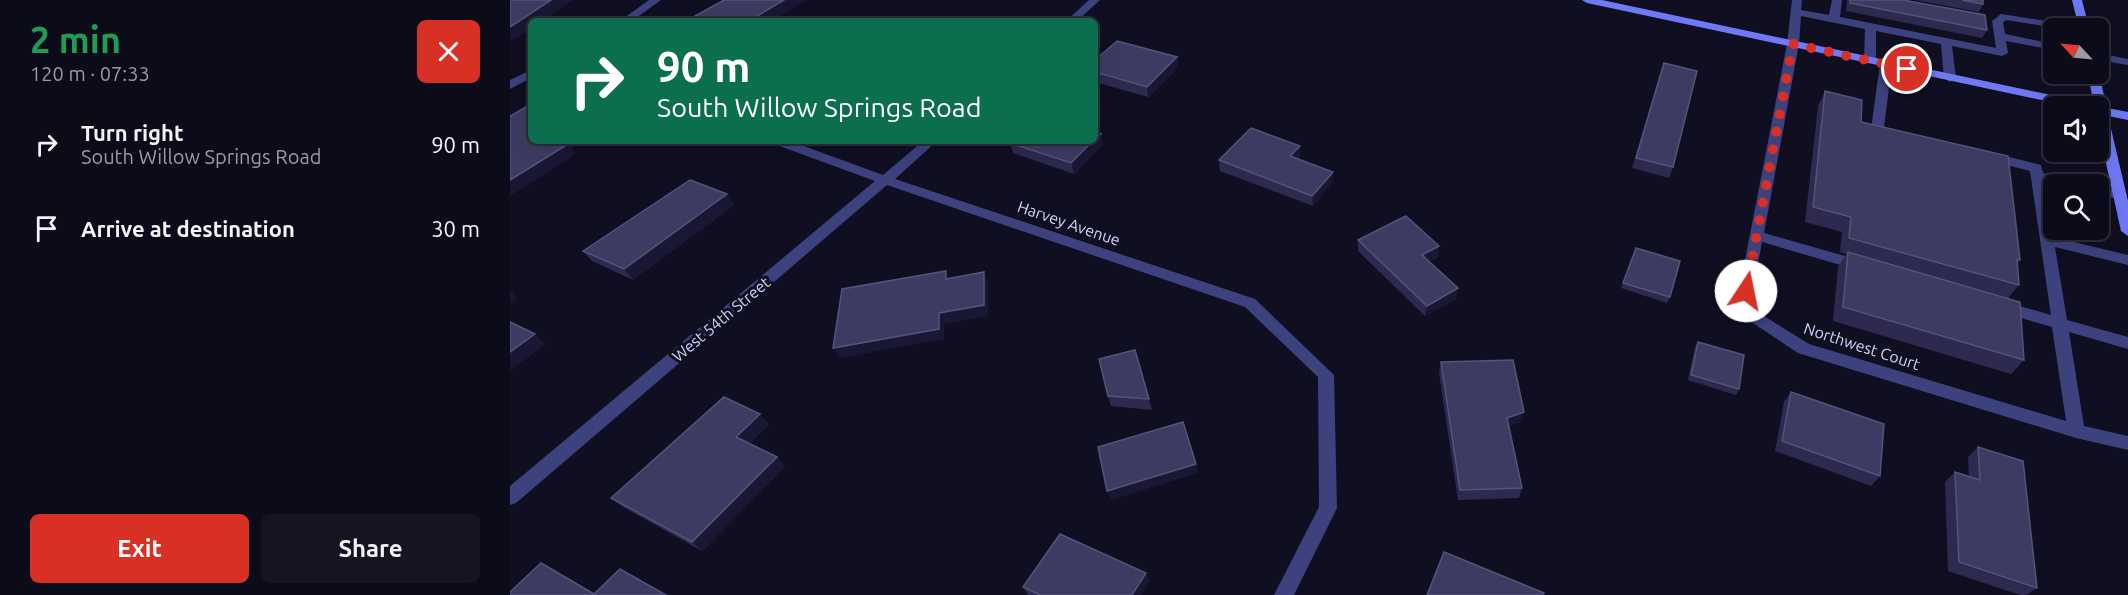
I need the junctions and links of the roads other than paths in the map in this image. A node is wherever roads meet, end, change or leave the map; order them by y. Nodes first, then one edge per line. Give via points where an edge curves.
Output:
1 (656, 0) edge
2 (1095, 0) edge
3 (1590, 0) edge
4 (1837, 0) edge
5 (2074, 1) edge
6 (1797, 6) edge
7 (629, 18) edge
8 (1074, 18) edge
9 (2080, 18) edge
10 (1834, 20) junction
11 (2043, 23) edge
12 (1871, 27) junction
13 (1999, 36) junction
14 (1946, 42) junction
15 (1793, 44) junction
16 (2043, 45) edge
17 (2109, 58) edge
18 (1870, 60) junction
19 (2128, 62) edge
20 (1886, 64) junction
21 (528, 76) edge
22 (1950, 78) junction
23 (510, 85) edge
24 (2043, 97) edge
25 (2109, 112) edge
26 (2128, 116) edge
27 (1911, 137) edge
28 (786, 144) edge
29 (927, 144) edge
30 (2109, 148) edge
31 (1979, 154) edge
32 (2037, 176) junction
33 (2043, 177) edge
34 (885, 180) junction
35 (2109, 192) edge
36 (2120, 195) junction
37 (2126, 209) edge
38 (2043, 214) edge
39 (2128, 231) edge
40 (1757, 236) junction
41 (2047, 240) joint
42 (2128, 260) edge
43 (1880, 272) edge
44 (1992, 304) edge
45 (2059, 323) junction
46 (2128, 343) edge
47 (2076, 431) junction
48 (2128, 442) edge
49 (510, 497) edge
50 (1284, 595) edge

1 - 7 street
2 - 8 street
3 - 15 street
4 - 10 street
5 - 9 street
6 - 10 street
6 - 15 street, Northwest Court
10 - 12 street
11 - 13 street via 2005,16 1991,20
12 - 14 street
12 - 18 street
13 - 14 street via 2002,53
13 - 16 street
14 - 22 street
15 - 18 street
15 - 40 street, Northwest Court
17 - 19 street
18 - 20 street
20 - 22 street
20 - 27 street via 1877,129
21 - 23 street
22 - 24 street
25 - 26 street
28 - 34 street, Harvey Avenue
29 - 34 street, West 54th Street
30 - 36 street
31 - 32 street via 2036,168
32 - 33 street
32 - 38 street
34 - 49 street, West 54th Street
34 - 50 street, Harvey Avenue via 1250,303 1326,375 1328,508
35 - 36 street
36 - 37 street
37 - 39 street
40 - 43 street
40 - 47 street, Northwest Court via 1746,291 1755,317 1777,333 1804,349
41 - 42 street
41 - 45 street
44 - 45 street
45 - 46 street
45 - 47 street
47 - 48 street, Northwest Court

